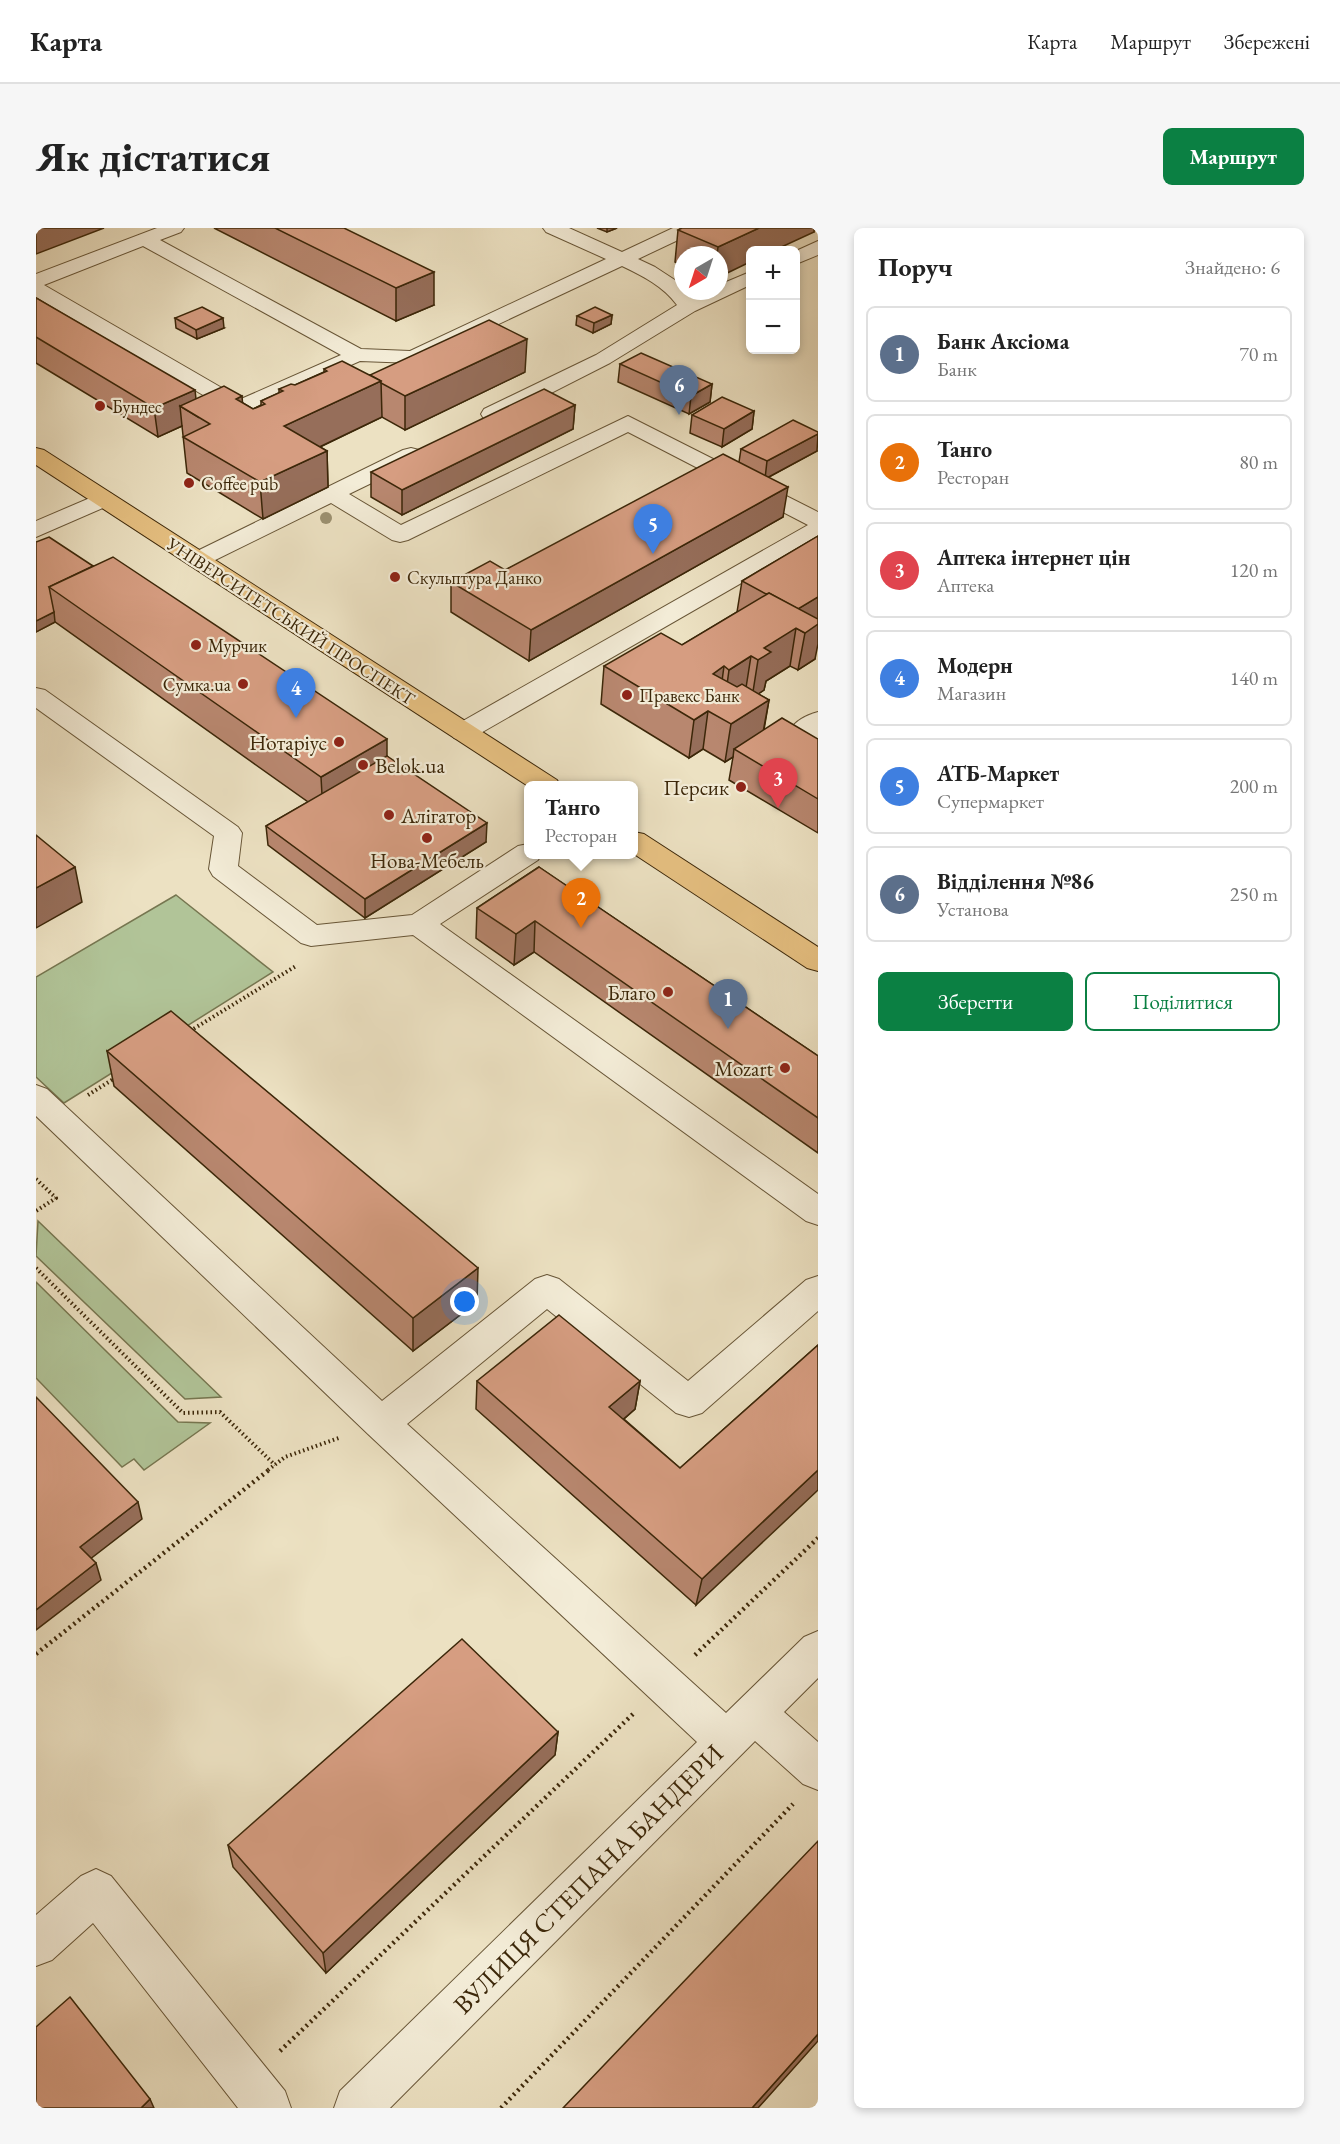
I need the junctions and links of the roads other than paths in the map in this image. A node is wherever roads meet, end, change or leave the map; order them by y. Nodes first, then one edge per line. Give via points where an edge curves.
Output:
1 (174, 228) edge
2 (553, 228) edge
3 (688, 228) edge
4 (144, 239) junction
5 (818, 247) edge
6 (800, 256) edge
7 (621, 258) junction
8 (746, 280) edge
9 (36, 281) edge
10 (36, 289) edge
11 (688, 307) junction
12 (357, 355) junction
13 (478, 422) edge
14 (426, 447) edge
15 (36, 456) edge
16 (332, 494) junction
17 (104, 499) junction
18 (818, 521) edge
19 (818, 529) edge
20 (36, 530) edge
21 (197, 560) junction
22 (36, 696) edge
23 (818, 720) edge
24 (463, 732) junction
25 (818, 738) edge
26 (539, 781) edge
27 (638, 845) edge
28 (524, 856) edge
29 (419, 924) junction
30 (818, 961) edge
31 (42, 1113) edge
32 (818, 1212) edge
33 (818, 1290) edge
34 (381, 1423) junction
35 (818, 1650) edge
36 (740, 1727) junction
37 (810, 1783) edge
38 (36, 1944) edge
39 (258, 2095) edge
40 (357, 2108) edge

1 - 4 street
2 - 7 street
3 - 7 street
4 - 9 street
4 - 12 street
5 - 6 street
7 - 11 street via 674,288
7 - 12 street via 413,357
8 - 11 street
10 - 12 street via 240,407
11 - 13 street via 603,359
14 - 16 street
15 - 17 main road, УНІВЕРСИТЕТСЬКИЙ ПРОСПЕКТ
16 - 18 street via 400,536 628,423
16 - 21 street
17 - 20 street
17 - 21 main road, УНІВЕРСИТЕТСЬКИЙ ПРОСПЕКТ
19 - 24 street
21 - 24 main road, УНІВЕРСИТЕТСЬКИЙ ПРОСПЕКТ
22 - 29 street via 228,833 223,869 311,936
23 - 25 street via 803,730
24 - 26 main road, УНІВЕРСИТЕТСЬКИЙ ПРОСПЕКТ
27 - 30 main road
28 - 29 street
29 - 32 street
31 - 34 street
33 - 34 street via 689,1402 548,1289
34 - 36 street via 664,1684
35 - 36 street, ВУЛИЦЯ СТЕПАНА БАНДЕРИ
36 - 37 street
36 - 40 street, ВУЛИЦЯ СТЕПАНА БАНДЕРИ
38 - 39 street via 96,1891

